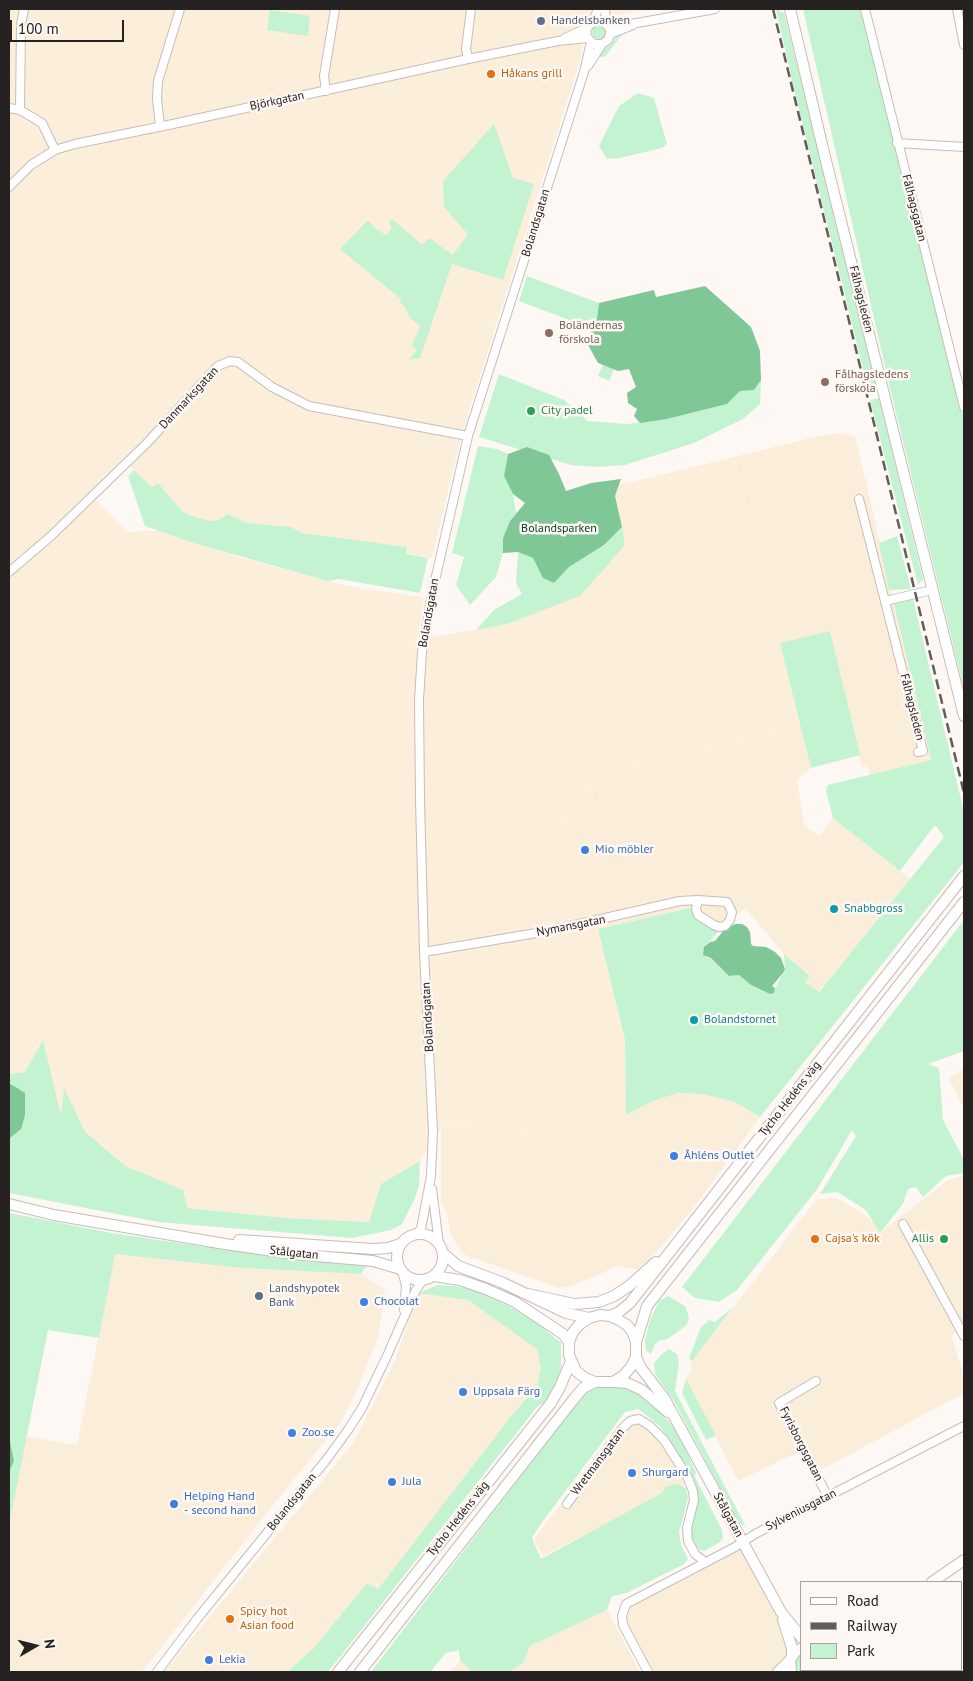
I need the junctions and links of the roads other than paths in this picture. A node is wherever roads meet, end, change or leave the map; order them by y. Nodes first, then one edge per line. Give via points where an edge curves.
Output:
1 (24, 9) edge
2 (180, 9) edge
3 (335, 9) edge
4 (471, 9) edge
5 (598, 9) edge
6 (605, 9) edge
7 (715, 9) edge
8 (790, 9) edge
9 (864, 9) edge
10 (957, 9) edge
11 (638, 23) junction
12 (607, 24) junction
13 (590, 25) junction
14 (610, 34) junction
15 (963, 35) edge
16 (589, 40) junction
17 (558, 41) junction
18 (602, 44) junction
19 (964, 45) edge
20 (468, 59) junction
21 (584, 72) junction
22 (326, 91) junction
23 (9, 108) edge
24 (20, 110) junction
25 (160, 127) junction
26 (897, 143) junction
27 (964, 147) edge
28 (55, 150) junction
29 (9, 187) edge
30 (964, 407) edge
31 (468, 436) junction
32 (859, 499) dead end
33 (9, 572) edge
34 (932, 590) junction
35 (885, 601) junction
36 (964, 717) edge
37 (918, 752) dead end
38 (964, 876) edge
39 (698, 900) junction
40 (964, 902) edge
41 (424, 952) junction
42 (430, 1176) junction
43 (9, 1204) edge
44 (903, 1224) dead end
45 (417, 1234) junction
46 (188, 1238) junction
47 (679, 1241) junction
48 (400, 1244) junction
49 (441, 1248) junction
50 (401, 1271) junction
51 (434, 1276) junction
52 (423, 1280) junction
53 (528, 1294) junction
54 (610, 1316) junction
55 (403, 1317) junction
56 (589, 1318) junction
57 (964, 1336) edge
58 (569, 1342) junction
59 (636, 1342) junction
60 (636, 1356) junction
61 (571, 1361) junction
62 (816, 1381) dead end
63 (595, 1382) junction
64 (613, 1382) junction
65 (674, 1418) junction
66 (964, 1426) edge
67 (828, 1497) junction
68 (567, 1504) dead end
69 (742, 1541) junction
70 (964, 1560) edge
71 (705, 1562) junction
72 (933, 1581) edge
73 (781, 1612) junction
74 (800, 1636) edge
75 (800, 1649) edge
76 (791, 1658) junction
77 (157, 1672) edge
78 (338, 1672) edge
79 (360, 1672) edge
80 (648, 1672) edge
81 (778, 1672) edge
82 (791, 1672) edge

1 - 24 street
2 - 25 street via 158,81 156,98
3 - 22 street via 324,76
4 - 20 street via 466,49
5 - 13 street
6 - 12 street
7 - 11 street
8 - 34 main road, Fålhagsleden
9 - 26 street, Fålhagsgatan
10 - 15 street
11 - 12 street
11 - 14 street
12 - 13 street via 602,21
12 - 14 street
13 - 16 street via 586,32
13 - 17 street, Björkgatan
14 - 18 street
15 - 19 street
16 - 17 street, Björkgatan
16 - 18 street
16 - 21 street, Bolandsgatan
17 - 20 street, Björkgatan
18 - 21 street, Bolandsgatan
20 - 22 street, Björkgatan
21 - 31 street, Bolandsgatan
22 - 25 street, Björkgatan
23 - 24 street
24 - 28 street via 42,123
25 - 28 street, Björkgatan
26 - 27 street
26 - 30 street, Fålhagsgatan
28 - 29 street, Björkgatan via 31,165
31 - 33 street, Danmarksgatan via 310,406 272,387 238,362 230,361 218,366 146,444
31 - 41 street, Bolandsgatan via 430,598 422,652 418,739
32 - 35 street, Fålhagsleden
34 - 35 street
34 - 36 main road, Fålhagsleden
35 - 37 street, Fålhagsleden via 923,751
38 - 47 main road, Tycho Hedéns väg
39 - 39 street, Nymansgatan via 727,902 732,912 730,920 719,927 698,915
39 - 41 street, Nymansgatan
40 - 59 main road, Tycho Hedéns väg via 647,1306
41 - 42 street, Bolandsgatan via 433,1131
42 - 45 street, Bolandsgatan via 421,1228
42 - 49 street, Bolandsgatan
43 - 46 main road, Stålgatan
44 - 57 street
45 - 48 main road
45 - 49 main road via 428,1235
46 - 48 main road, Stålgatan via 373,1249
46 - 50 main road, Stålgatan via 294,1254 373,1261
47 - 53 main road via 629,1286 599,1302 574,1304
47 - 54 main road, Tycho Hedéns väg via 630,1303
48 - 50 main road via 396,1256
49 - 51 main road via 441,1266
49 - 53 main road via 458,1266
50 - 52 main road via 415,1280
50 - 55 street, Bolandsgatan via 406,1286
51 - 52 main road
51 - 58 main road via 469,1283 515,1302 563,1334
52 - 55 street, Bolandsgatan
53 - 56 main road via 566,1313
54 - 56 main road
54 - 59 main road via 627,1326
55 - 77 street, Bolandsgatan via 362,1408 348,1430
56 - 58 main road via 573,1332
58 - 61 main road
59 - 60 main road
60 - 64 main road via 627,1372
60 - 65 main road, Stålgatan via 640,1368 664,1398
61 - 63 main road via 576,1371
61 - 78 main road, Tycho Hedéns väg via 551,1403
62 - 67 street, Fyrisborgsgatan via 779,1403
63 - 64 main road
63 - 79 main road, Tycho Hedéns väg via 573,1400
64 - 65 main road, Stålgatan via 627,1383 642,1390
65 - 69 main road, Stålgatan
66 - 67 street, Sylveniusgatan
67 - 69 street, Sylveniusgatan
68 - 71 street, Wretmansgatan via 622,1428 639,1419 664,1440 687,1476 694,1500 688,1541 695,1554
69 - 71 street, Sylveniusgatan
69 - 73 main road, Stålgatan
70 - 72 main road
71 - 80 street, Sylveniusgatan via 626,1604 623,1625
73 - 74 main road, Stålgatan
73 - 76 main road, Stålgatan via 792,1648
75 - 76 main road
76 - 81 main road
76 - 82 main road, Stålgatan

